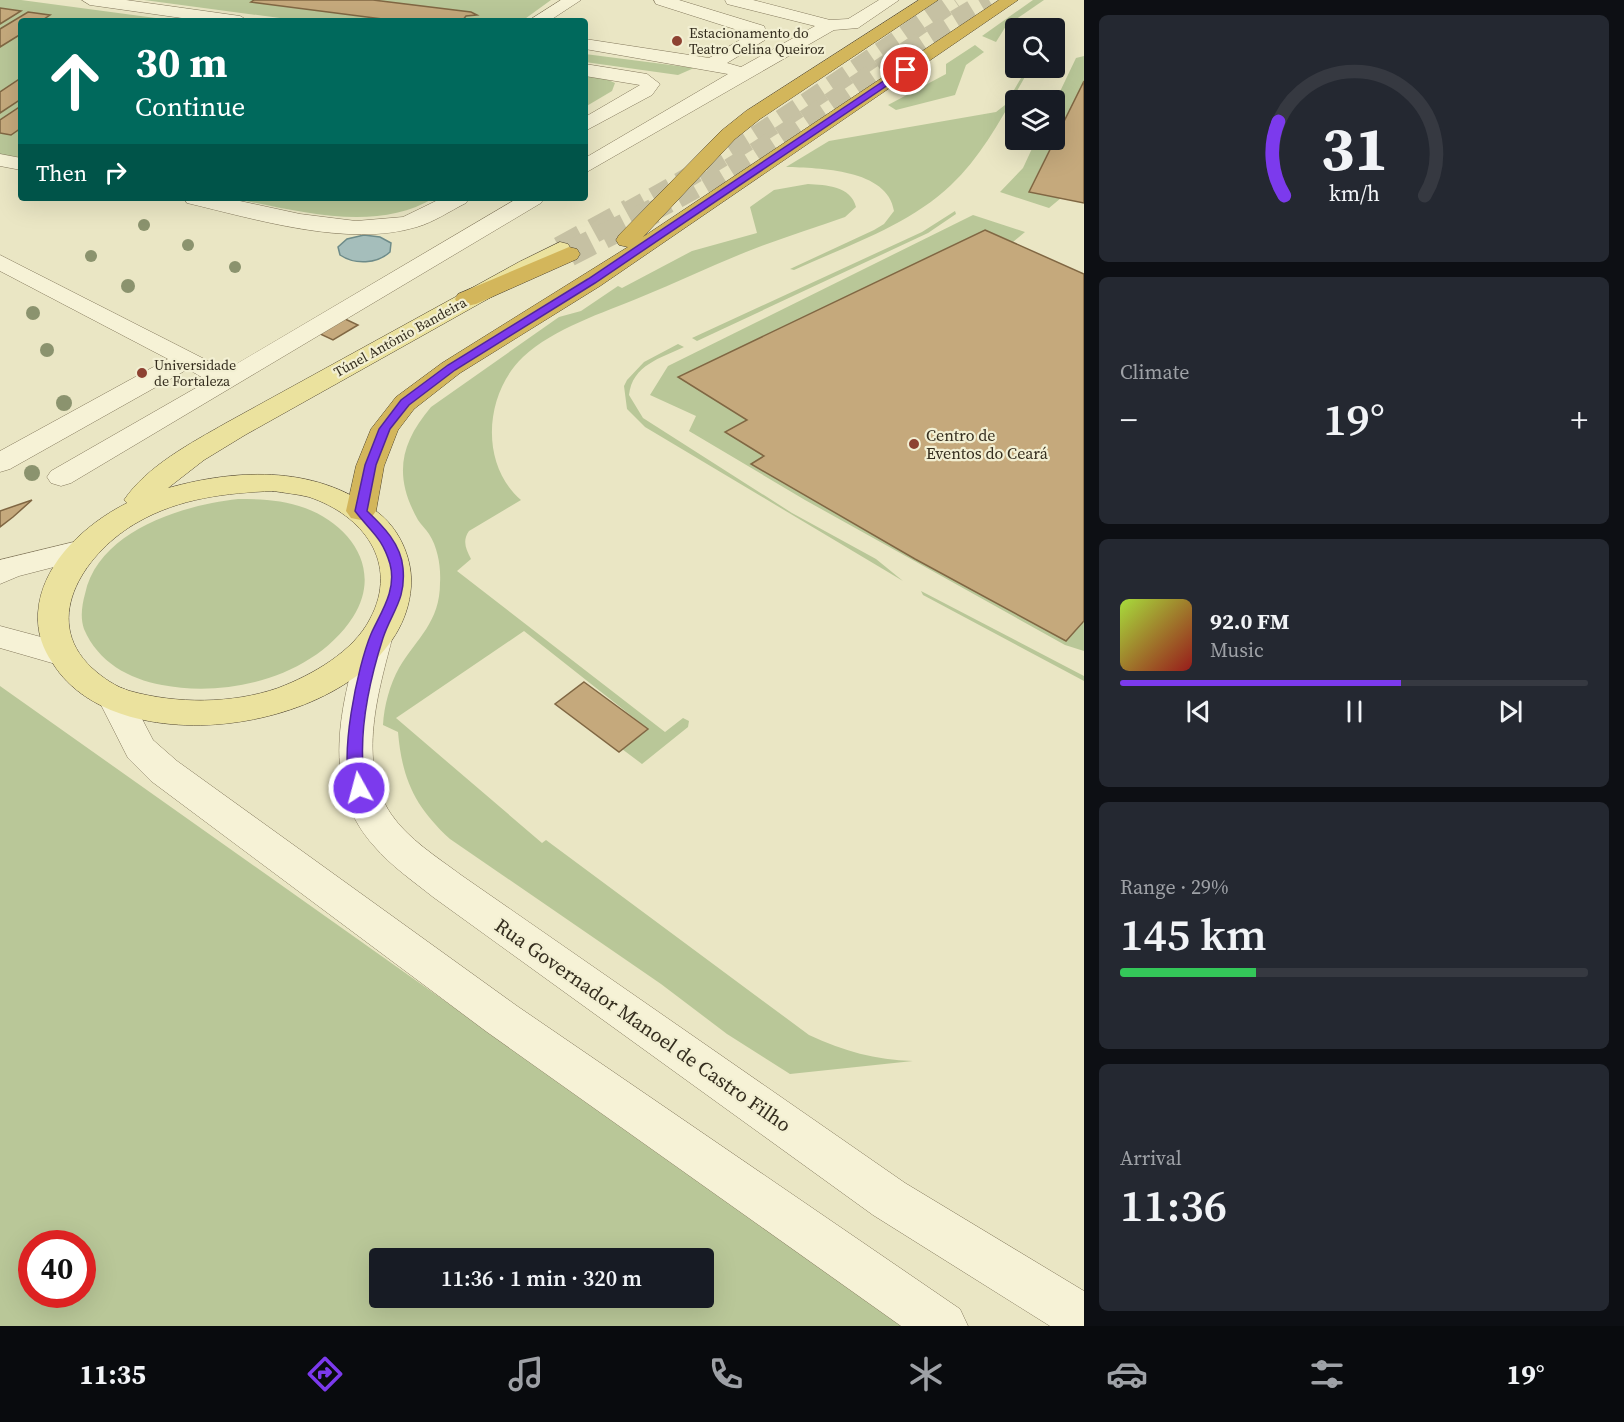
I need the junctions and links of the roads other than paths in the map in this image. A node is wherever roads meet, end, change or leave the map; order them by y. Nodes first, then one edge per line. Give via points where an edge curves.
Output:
1 (90, 0) edge
2 (573, 0) edge
3 (662, 0) edge
4 (733, 0) edge
5 (891, 0) edge
6 (930, 0) edge
7 (1010, 0) edge
8 (219, 18) edge
9 (542, 18) edge
10 (830, 25) junction
11 (588, 44) edge
12 (712, 64) junction
13 (588, 70) edge
14 (742, 73) junction
15 (588, 123) edge
16 (0, 160) edge
17 (18, 163) edge
18 (588, 165) edge
19 (211, 201) edge
20 (452, 201) edge
21 (528, 201) edge
22 (564, 251) tunnel mouth
23 (0, 262) edge
24 (467, 299) joint
25 (525, 321) junction
26 (188, 359) junction
27 (225, 382) junction
28 (0, 463) edge
29 (61, 477) dead end
30 (361, 511) junction
31 (124, 517) junction
32 (82, 550) junction
33 (3, 568) edge
34 (377, 635) junction
35 (0, 637) edge
36 (59, 653) junction
37 (115, 699) junction
38 (1084, 1319) edge
39 (943, 1326) edge

1 - 8 street
2 - 9 street
3 - 12 street via 752,27 760,33
4 - 10 street
5 - 10 street via 852,24
6 - 25 highway via 744,121 612,254
7 - 25 highway via 592,281
10 - 14 street
11 - 12 street
12 - 14 street
13 - 15 street via 640,78 651,84
14 - 18 street
16 - 17 street
19 - 20 street via 346,227 374,228 406,224
21 - 27 street
22 - 24 highway
23 - 26 street
24 - 31 main road, Túnel Antônio Bandeira via 242,427 153,485
25 - 30 highway via 405,403 385,429 370,465
26 - 27 street
26 - 28 street
27 - 29 street
30 - 31 main road via 321,492 273,482 219,484 166,496
30 - 34 main road via 386,536 397,567 395,600
31 - 32 main road
32 - 33 street
32 - 36 main road via 58,585 51,622
34 - 37 main road via 341,670 290,697 230,712 168,713
34 - 38 street, Rua Governador Manoel de Castro Filho via 360,696 354,766 367,806 391,840 447,886 889,1199
35 - 36 street
36 - 37 main road via 81,679
37 - 39 street via 140,749 164,771 502,1019

